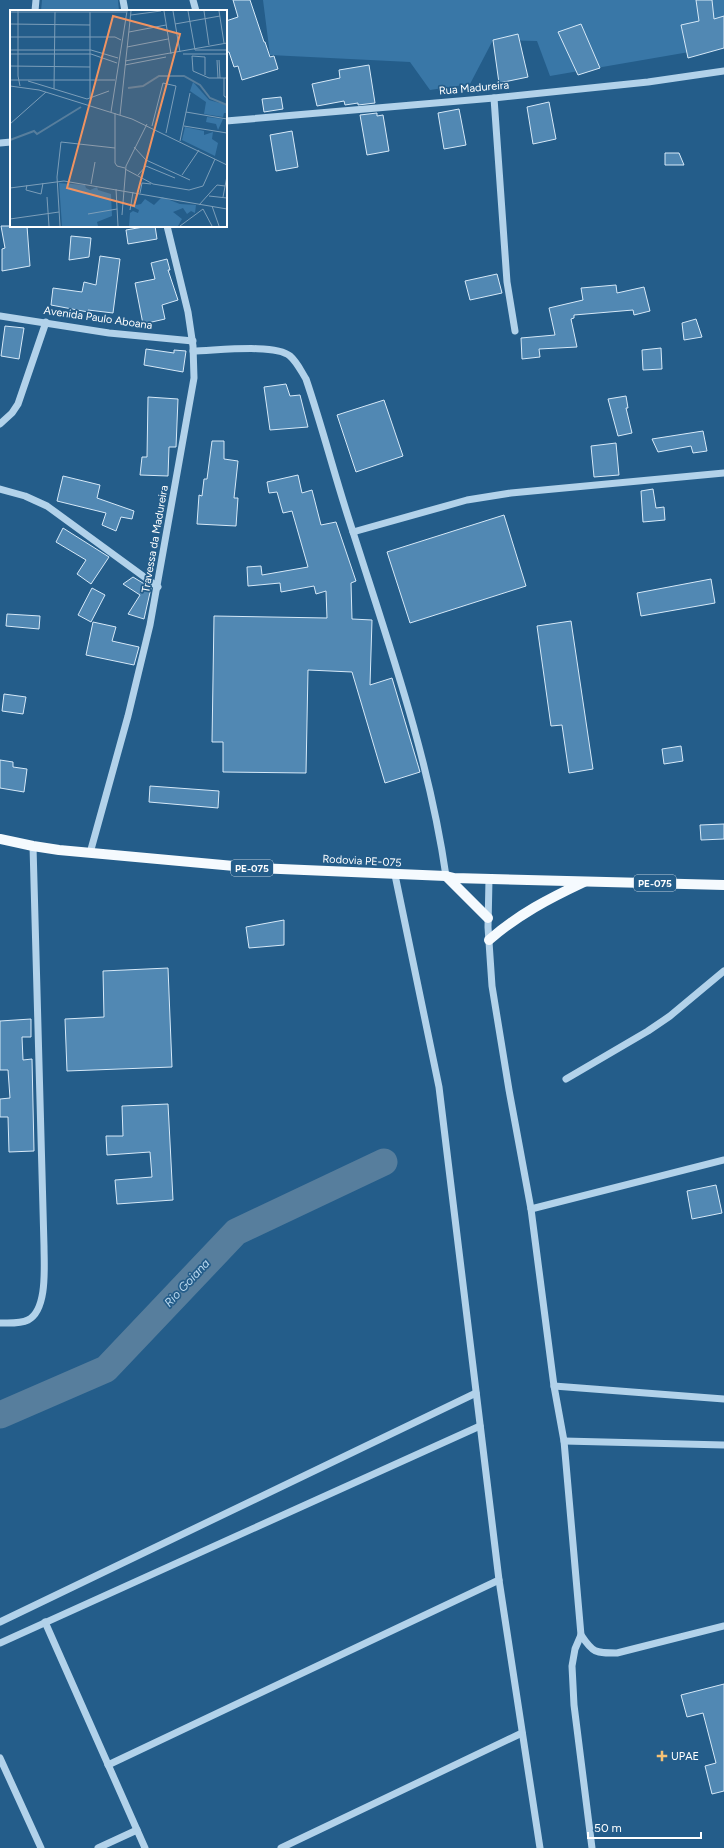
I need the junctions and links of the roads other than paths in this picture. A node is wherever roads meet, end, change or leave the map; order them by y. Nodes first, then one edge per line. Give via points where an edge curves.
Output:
1 (36, 0) edge
2 (123, 0) edge
3 (192, 0) edge
4 (35, 10) edge
5 (125, 10) edge
6 (196, 10) edge
7 (724, 71) edge
8 (494, 98) junction
9 (227, 120) edge
10 (10, 142) edge
11 (0, 143) edge
12 (167, 227) edge
13 (0, 316) edge
14 (46, 322) junction
15 (515, 332) dead end
16 (193, 342) junction
17 (193, 352) junction
18 (0, 424) edge
19 (724, 473) edge
20 (0, 489) edge
21 (353, 532) junction
22 (158, 587) junction
23 (0, 839) edge
24 (33, 846) junction
25 (90, 853) junction
26 (395, 875) junction
27 (446, 876) junction
28 (489, 879) junction
29 (586, 881) junction
30 (724, 885) edge
31 (488, 918) junction
32 (489, 940) junction
33 (724, 971) edge
34 (566, 1079) dead end
35 (724, 1160) edge
36 (531, 1209) junction
37 (0, 1323) edge
38 (554, 1386) junction
39 (476, 1393) junction
40 (724, 1399) edge
41 (480, 1426) junction
42 (564, 1441) junction
43 (724, 1445) edge
44 (499, 1580) junction
45 (0, 1622) edge
46 (45, 1622) junction
47 (724, 1626) edge
48 (581, 1635) junction
49 (0, 1643) edge
50 (522, 1733) junction
51 (0, 1758) edge
52 (108, 1765) junction
53 (137, 1830) junction
54 (41, 1848) edge
55 (98, 1848) edge
56 (145, 1848) edge
57 (281, 1848) edge
58 (540, 1848) edge
59 (592, 1848) edge

1 - 4 street
2 - 5 street
3 - 6 street
7 - 8 street, Rua Madureira via 648,82
8 - 9 street, Rua Madureira
8 - 15 street via 507,282
10 - 11 street
12 - 16 street, Travessa da Madureira
13 - 14 street, Avenida Paulo Aboana
14 - 16 street, Avenida Paulo Aboana via 109,333
14 - 18 street via 18,404
16 - 17 street, Travessa da Madureira
17 - 21 street via 265,348 290,355 306,379
17 - 22 street, Travessa da Madureira via 194,378
19 - 21 street via 511,493 438,507
20 - 22 street via 47,506
21 - 27 street via 378,605 418,744
22 - 25 street, Travessa da Madureira via 128,716
23 - 24 main road, Rodovia PE-075 / PE-075
24 - 25 main road, Rodovia PE-075 / PE-075
24 - 37 street via 44,1246 43,1294 39,1309 29,1320 12,1324
25 - 26 main road, Rodovia PE-075 / PE-075 via 257,868
26 - 27 main road, Rodovia PE-075 / PE-075
26 - 39 street via 439,1087
27 - 28 main road, Rodovia PE-075 / PE-075
27 - 31 main road
28 - 29 main road, Rodovia PE-075 / PE-075
28 - 31 street
29 - 30 main road, Rodovia PE-075 / PE-075
29 - 32 main road via 527,910
31 - 32 street
32 - 36 street via 492,986
33 - 34 street via 670,1016
35 - 36 street
36 - 38 street
38 - 40 street
38 - 42 street
39 - 41 street
39 - 45 street
41 - 44 street
41 - 46 street
42 - 43 street
42 - 48 street
44 - 50 street
44 - 52 street
46 - 49 street
46 - 52 street
47 - 48 street via 617,1653 603,1653 591,1649
48 - 59 street via 572,1666 574,1705
50 - 57 street
50 - 58 street
51 - 54 street
52 - 53 street
53 - 55 street
53 - 56 street

